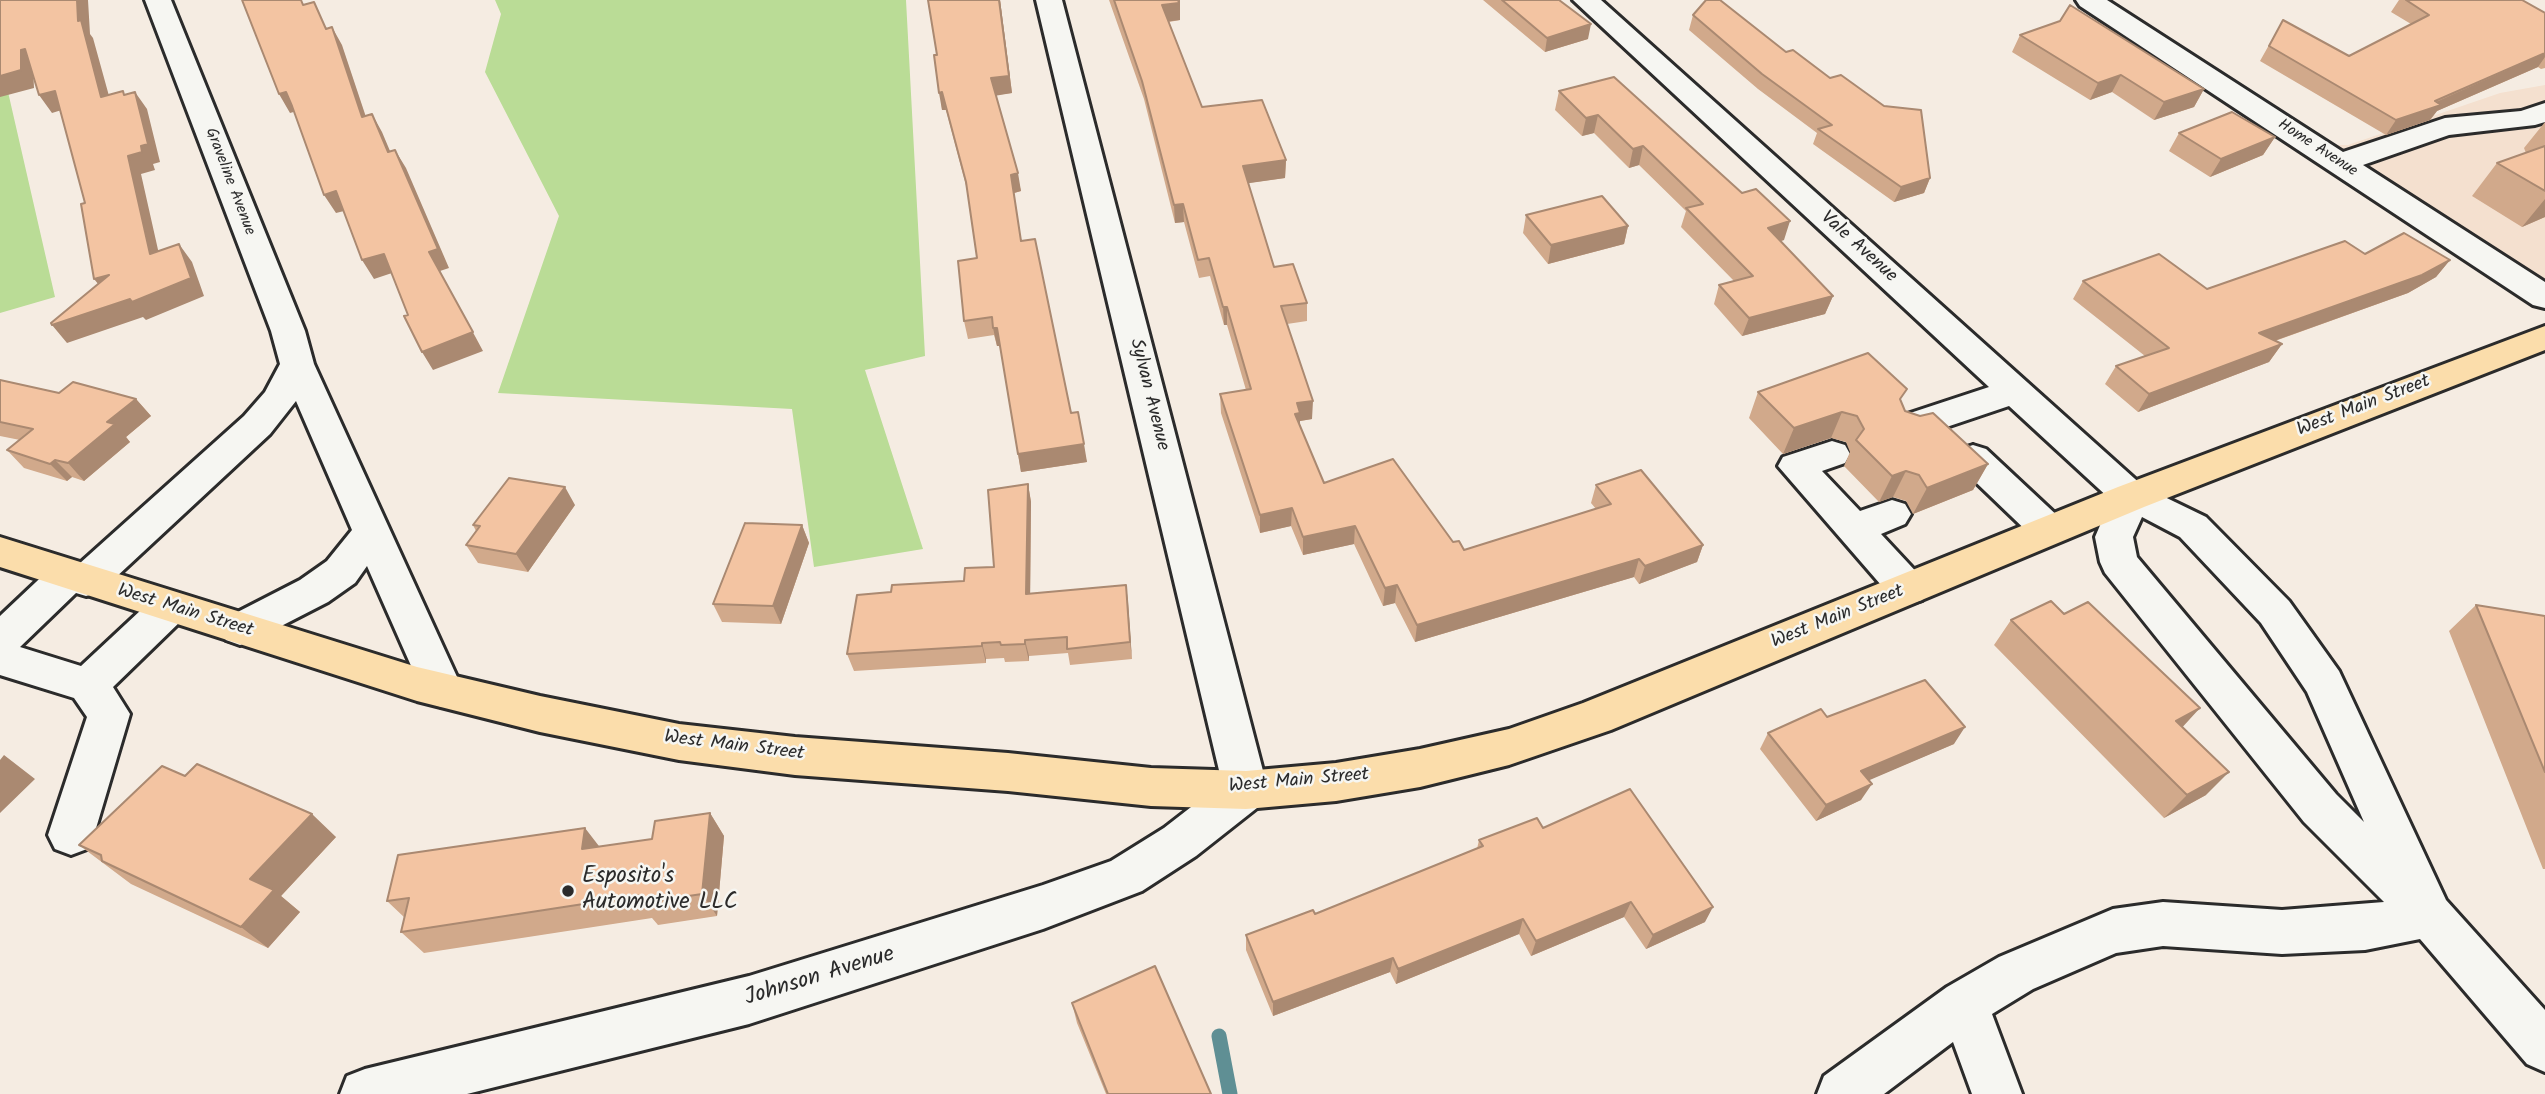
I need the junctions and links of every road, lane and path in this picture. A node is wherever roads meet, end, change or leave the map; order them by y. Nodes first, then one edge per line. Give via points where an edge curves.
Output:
1 (158, 0) edge
2 (1049, 0) edge
3 (1586, 0) edge
4 (2089, 0) edge
5 (2545, 112) edge
6 (2339, 163) junction
7 (2545, 264) edge
8 (2510, 274) junction
9 (2545, 297) edge
10 (2545, 337) edge
11 (297, 364) junction
12 (2015, 391) junction
13 (1832, 454) dead end
14 (2131, 497) junction
15 (1882, 505) dead end
16 (1844, 519) junction
17 (2049, 530) junction
18 (372, 532) junction
19 (0, 552) edge
20 (77, 578) junction
21 (1908, 589) junction
22 (170, 607) junction
23 (240, 629) junction
24 (0, 640) edge
25 (0, 658) edge
26 (88, 685) junction
27 (442, 690) junction
28 (1246, 790) junction
29 (71, 835) dead end
30 (2429, 915) junction
31 (1964, 1004) junction
32 (2545, 1047) edge
33 (365, 1094) edge
34 (1842, 1094) edge
35 (1997, 1094) edge

1 - 11 street, Graveline Avenue
2 - 28 street, Sylvan Avenue
3 - 12 street, Vale Avenue
4 - 6 street, Home Avenue
5 - 6 street via 2525,119 2445,127
6 - 8 street, Home Avenue
7 - 8 street
8 - 9 street, Home Avenue
10 - 14 main road, West Main Street
11 - 18 street, Graveline Avenue
11 - 20 street via 279,399 257,425
12 - 14 street, Vale Avenue
12 - 17 street via 1921,423 1970,471
13 - 16 street via 1796,466
14 - 17 main road, West Main Street
14 - 30 street via 2193,527 2274,612 2324,683
14 - 30 street via 2114,537 2119,562 2320,808
15 - 16 street
16 - 21 street
17 - 21 main road, West Main Street
18 - 23 street via 341,572
18 - 27 street, Graveline Avenue
19 - 20 main road, West Main Street
20 - 22 main road, West Main Street
20 - 24 street
21 - 28 main road, West Main Street via 1596,717 1508,747 1336,782
22 - 23 main road, West Main Street
22 - 26 street
23 - 27 main road, West Main Street
25 - 26 street
26 - 29 street via 109,714
27 - 28 main road, West Main Street via 679,742 1151,788
28 - 33 street, Johnson Avenue via 1180,842 1126,876 1043,907 749,1000
30 - 31 street via 2365,928 2282,932 2163,923 2113,932 2016,973
30 - 32 street
31 - 34 street
31 - 35 street

